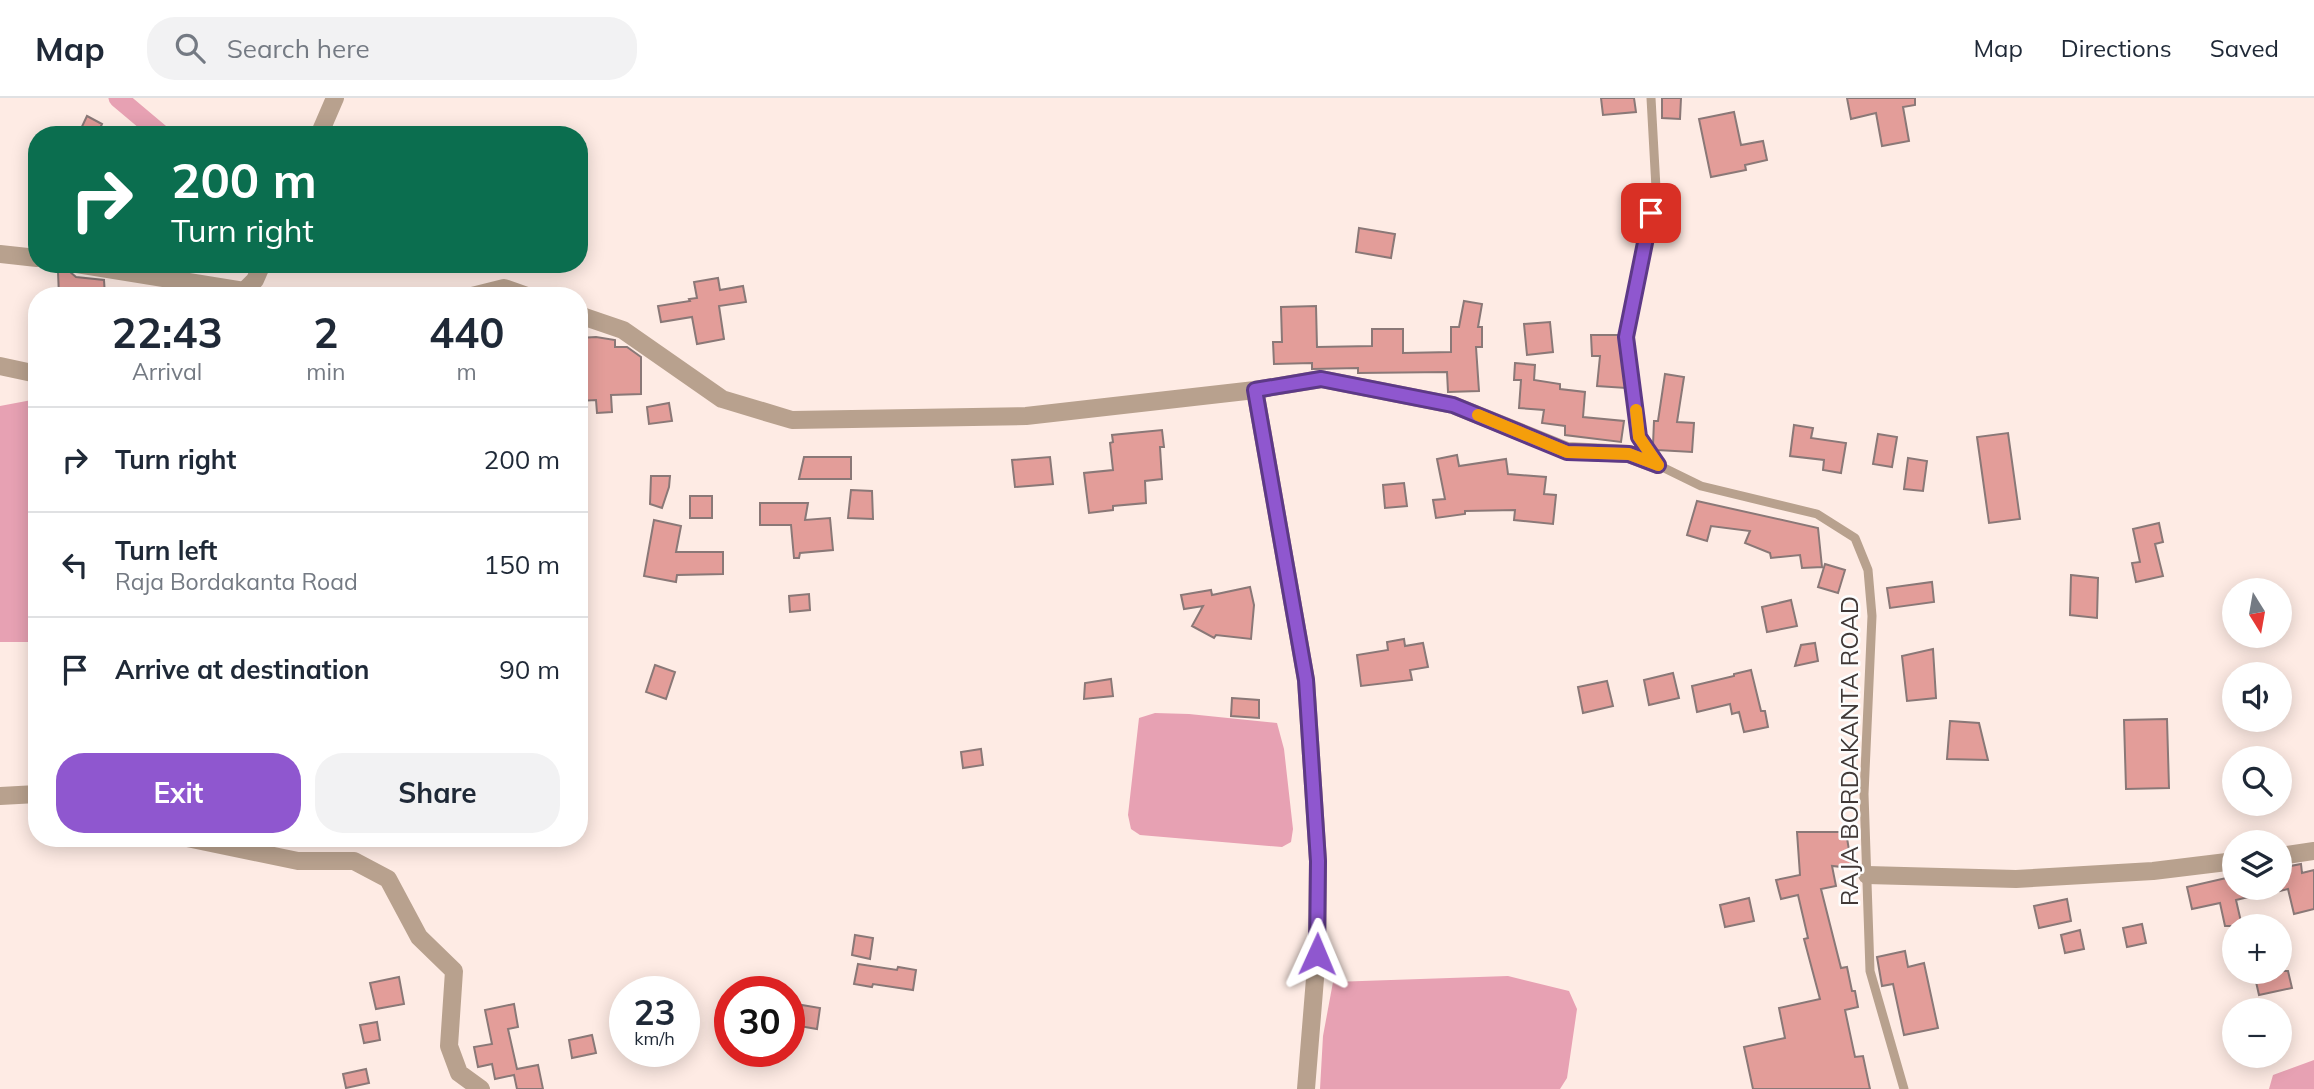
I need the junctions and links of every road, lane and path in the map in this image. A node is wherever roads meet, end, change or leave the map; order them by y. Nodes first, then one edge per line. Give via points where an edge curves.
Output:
1 (335, 98) edge
2 (1651, 98) edge
3 (323, 126) edge
4 (0, 254) edge
5 (28, 257) edge
6 (133, 273) edge
7 (259, 273) edge
8 (219, 287) edge
9 (248, 287) edge
10 (588, 318) edge
11 (0, 366) edge
12 (28, 372) edge
13 (1255, 390) junction
14 (1658, 465) junction
15 (28, 794) edge
16 (0, 796) edge
17 (230, 847) edge
18 (2314, 851) edge
19 (2292, 854) edge
20 (2222, 863) edge
21 (1867, 875) junction
22 (481, 1089) edge
23 (1306, 1089) edge
24 (1904, 1089) edge

1 - 3 street
2 - 14 lane via 1656,188 1626,337 1639,437
4 - 5 street
6 - 8 street
7 - 9 street
10 - 13 street via 623,330 722,399 792,420 1026,416
11 - 12 street
13 - 14 street via 1321,379 1453,405 1567,452 1629,454
13 - 23 street via 1306,680 1318,861 1317,954
14 - 21 lane, RAJA BORDAKANTA ROAD via 1701,486 1818,514 1855,538 1868,570 1872,616 1864,794
15 - 16 street
17 - 22 street via 298,861 354,861 388,879 419,937 454,971 449,1046 459,1073
18 - 19 street
20 - 21 street via 2015,879
21 - 24 lane, RAJA BORDAKANTA ROAD via 1870,971

